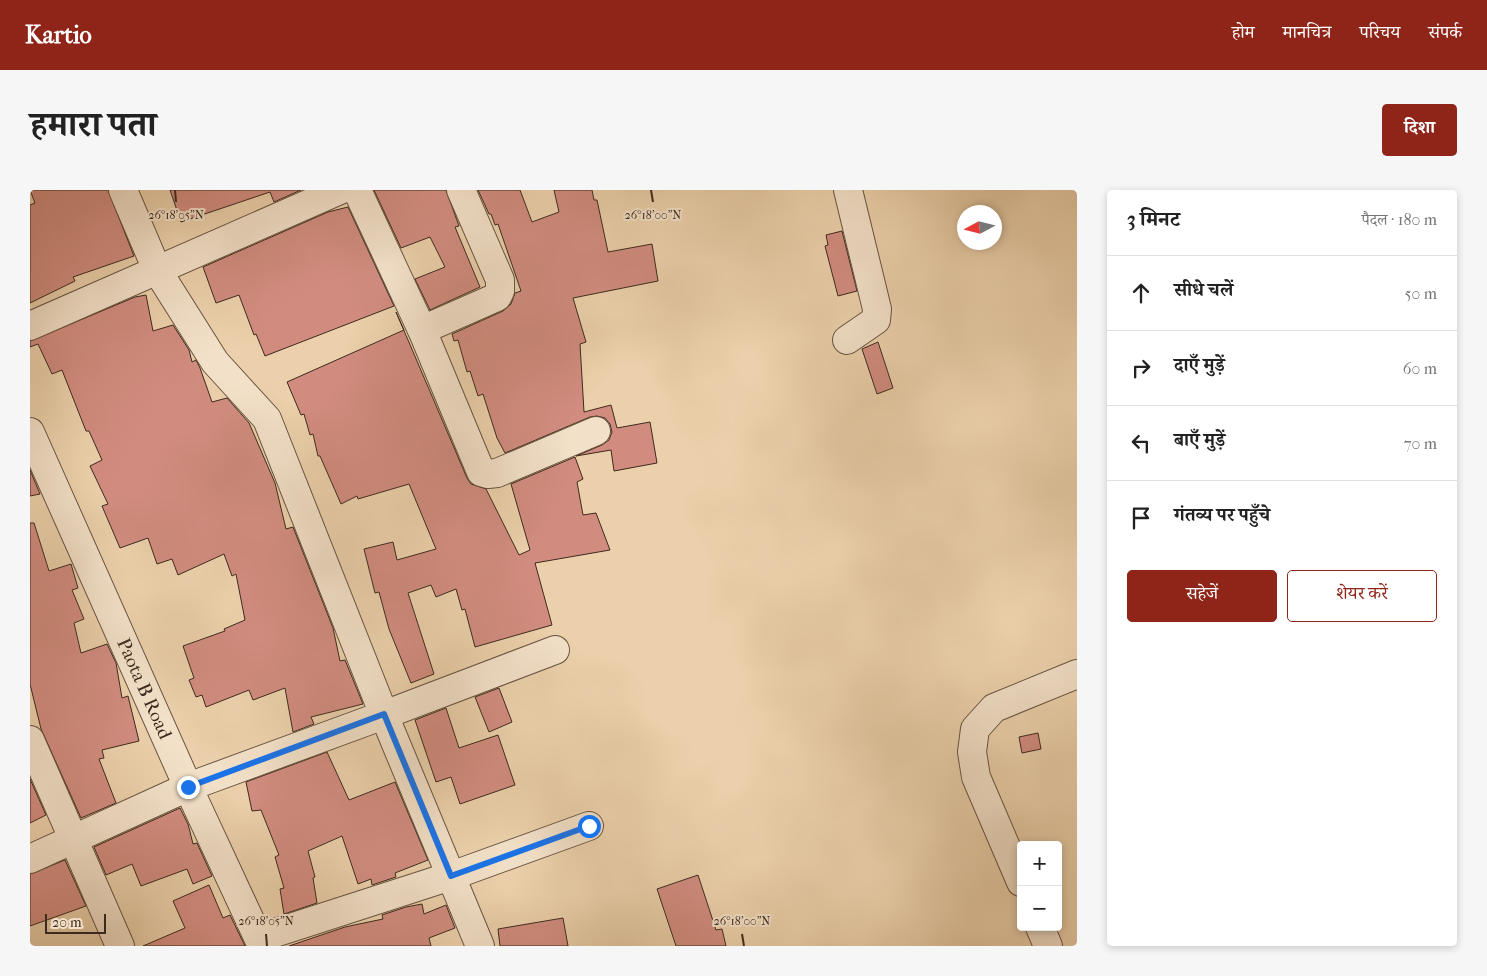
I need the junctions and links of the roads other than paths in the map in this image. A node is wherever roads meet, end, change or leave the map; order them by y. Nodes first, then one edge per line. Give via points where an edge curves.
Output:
1 (123, 190) edge
2 (340, 190) edge
3 (357, 190) edge
4 (461, 190) edge
5 (848, 190) edge
6 (157, 270) junction
7 (30, 326) edge
8 (422, 330) junction
9 (847, 340) dead end
10 (596, 431) dead end
11 (30, 432) edge
12 (555, 650) dead end
13 (1077, 674) edge
14 (384, 714) junction
15 (30, 740) edge
16 (188, 787) junction
17 (589, 826) dead end
18 (72, 840) junction
19 (30, 859) edge
20 (1017, 873) edge
21 (451, 876) junction
22 (1042, 931) edge
23 (260, 942) edge
24 (120, 946) edge
25 (480, 946) edge
26 (1048, 946) edge

1 - 6 street
2 - 6 street
3 - 8 street
4 - 8 street via 500,280 500,290 496,297
5 - 9 street via 878,309 876,320
6 - 7 street
6 - 14 street via 215,362 267,419
8 - 10 street via 481,472 497,473
11 - 16 street, Paota B Road
12 - 14 street
13 - 20 street via 994,708 975,730 972,752 976,777
14 - 16 street
14 - 21 street
15 - 18 street
16 - 18 street
16 - 23 street, Paota B Road
17 - 21 street
18 - 19 street
18 - 24 street
21 - 23 street
21 - 25 street
22 - 26 street

